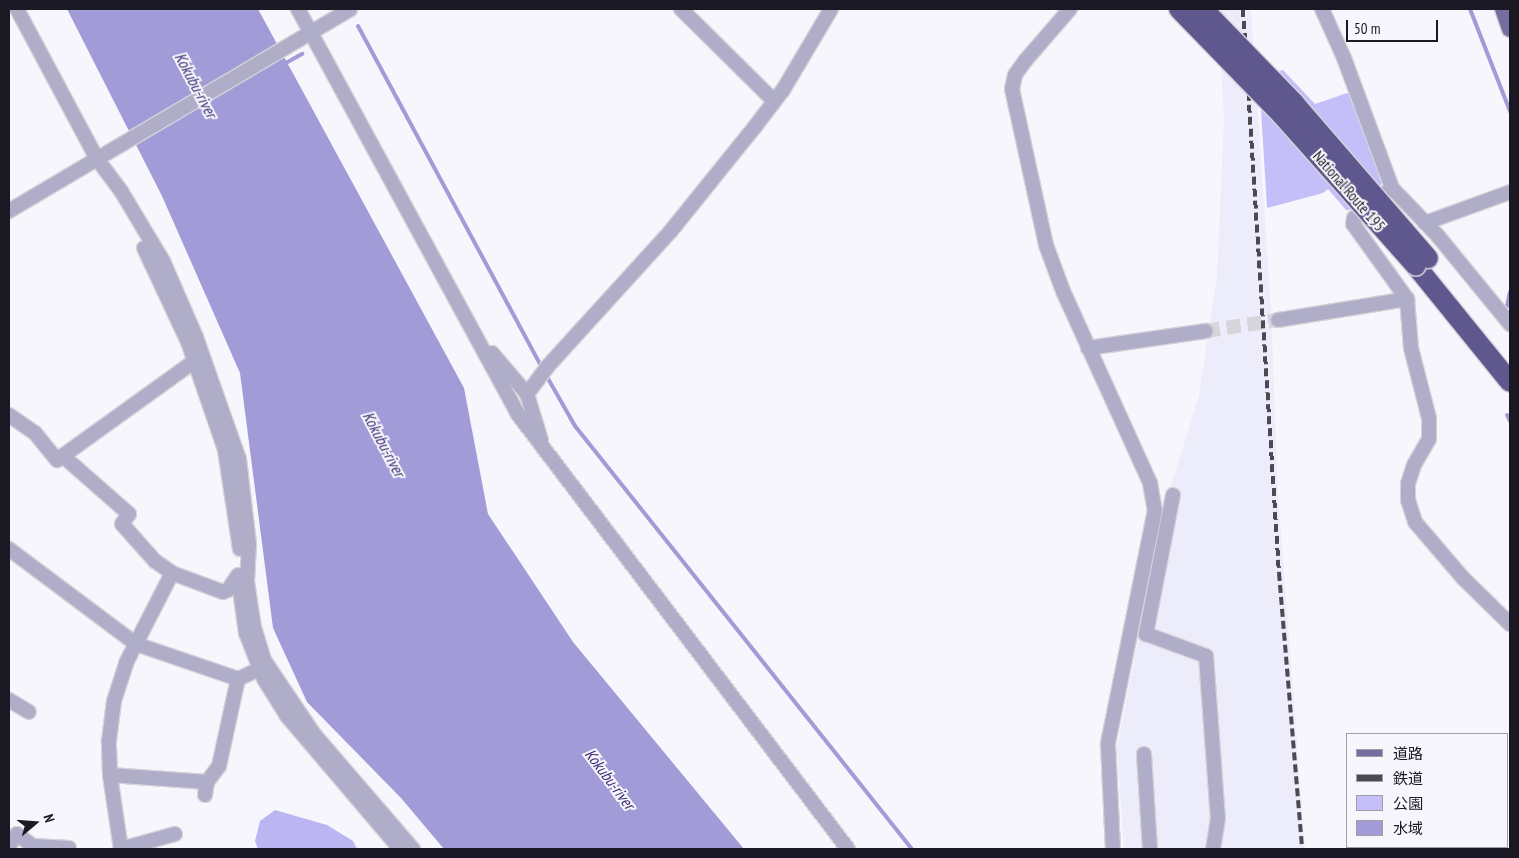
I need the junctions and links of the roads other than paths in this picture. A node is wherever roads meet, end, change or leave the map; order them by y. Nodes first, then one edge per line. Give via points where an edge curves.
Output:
1 (17, 9) edge
2 (298, 9) edge
3 (681, 9) edge
4 (831, 9) edge
5 (1070, 9) edge
6 (1179, 9) edge
7 (1203, 9) edge
8 (1322, 9) edge
9 (1503, 9) edge
10 (346, 10) edge
11 (9, 12) edge
12 (1510, 29) edge
13 (307, 36) junction
14 (774, 101) junction
15 (70, 107) junction
16 (101, 156) junction
17 (1392, 188) junction
18 (1510, 192) edge
19 (9, 211) edge
20 (1425, 223) junction
21 (1422, 262) junction
22 (1407, 299) junction
23 (1278, 320) tunnel mouth
24 (1510, 324) edge
25 (1206, 331) tunnel mouth
26 (474, 332) junction
27 (192, 340) junction
28 (1088, 348) junction
29 (195, 361) junction
30 (1510, 361) edge
31 (1510, 382) edge
32 (531, 390) junction
33 (9, 415) edge
34 (545, 453) junction
35 (63, 456) junction
36 (1173, 495) dead end
37 (9, 549) edge
38 (172, 573) junction
39 (238, 575) junction
40 (1510, 624) edge
41 (136, 644) junction
42 (259, 670) junction
43 (238, 679) junction
44 (9, 700) edge
45 (29, 712) dead end
46 (1144, 754) dead end
47 (110, 775) junction
48 (175, 834) dead end
49 (9, 846) edge
50 (69, 848) edge
51 (121, 849) edge
52 (400, 849) edge
53 (413, 849) edge
54 (848, 849) edge
55 (1113, 849) edge
56 (1150, 849) edge
57 (1213, 849) edge

1 - 15 street
2 - 13 street
3 - 14 street
4 - 14 street
5 - 28 street via 1024,60 1015,74 1012,90 1046,246
6 - 21 highway, National Route 195, bridge
7 - 21 highway, National Route 195, bridge via 1294,103
8 - 17 street via 1344,58
9 - 12 main road
10 - 13 street
11 - 15 street via 35,58
13 - 16 street
13 - 26 street
14 - 32 street via 670,232 548,366
15 - 16 street
16 - 19 street
16 - 27 street via 105,172 121,191 163,261
17 - 20 street
17 - 22 street via 1354,218 1353,224
18 - 20 street
20 - 24 street
21 - 30 highway, National Route 195
21 - 31 highway, National Route 195
22 - 23 street
22 - 40 street via 1411,348 1429,418 1429,439 1414,465 1408,484 1408,500 1415,522 1463,578
25 - 28 street
26 - 32 street
26 - 34 street via 517,413
27 - 29 street
27 - 53 street via 239,458 249,544 247,582 254,627 264,660 314,734
28 - 55 street via 1150,483 1155,510 1108,744
29 - 35 street
29 - 39 street via 225,450 240,547
32 - 34 street
33 - 35 street via 35,434 57,460
34 - 54 street
35 - 38 street via 129,514 122,524 155,561
36 - 57 street via 1146,634 1206,656 1218,818
37 - 41 street
38 - 39 street via 223,592
38 - 41 street
39 - 42 street via 240,609
41 - 43 street
41 - 47 street via 114,701 109,741
42 - 43 street
42 - 52 street via 287,716
43 - 47 street via 219,766 206,788
44 - 45 street
46 - 56 street
47 - 51 street
48 - 51 street
49 - 50 street via 17,834 33,846

